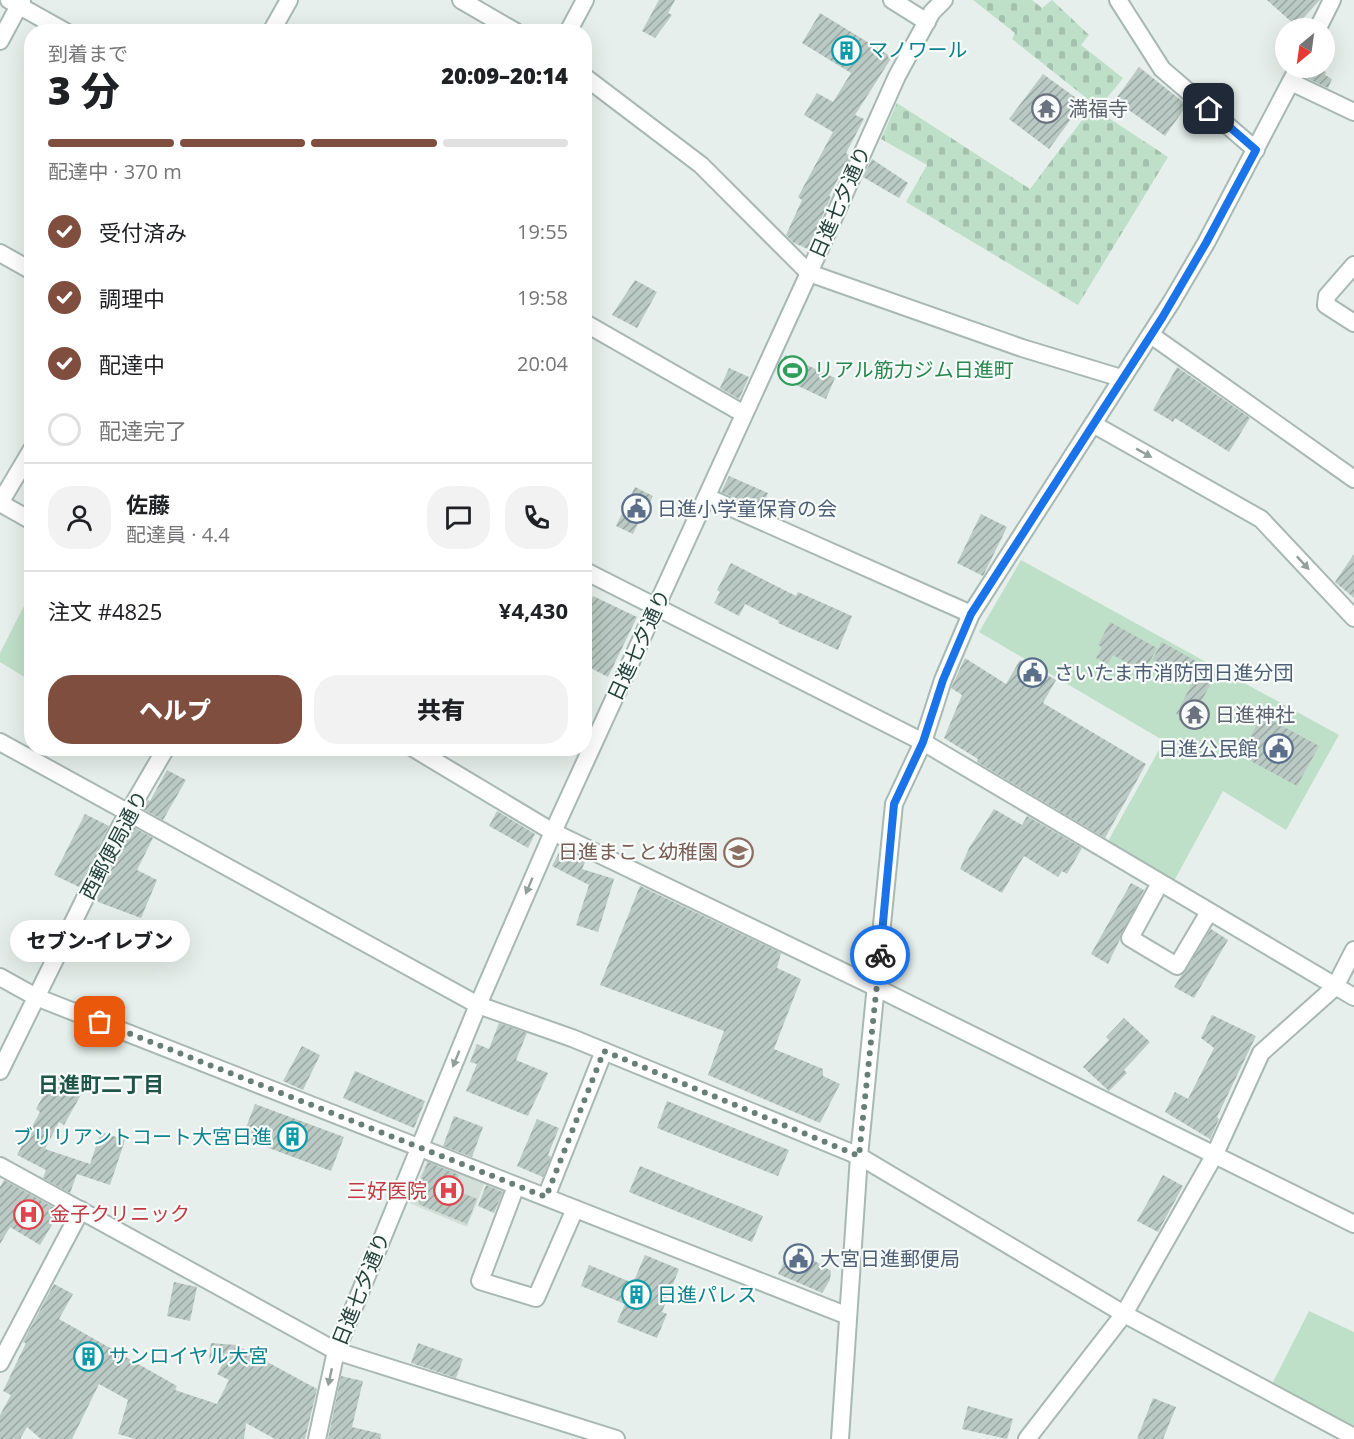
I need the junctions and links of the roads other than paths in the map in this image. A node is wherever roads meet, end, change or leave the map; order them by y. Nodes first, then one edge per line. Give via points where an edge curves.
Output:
1 (289, 0) edge
2 (461, 0) edge
3 (585, 0) edge
4 (892, 0) edge
5 (945, 0) edge
6 (1118, 0) edge
7 (1332, 0) edge
8 (17, 2) edge
9 (1323, 18) edge
10 (927, 22) junction
11 (53, 24) edge
12 (276, 24) edge
13 (502, 24) edge
14 (572, 24) edge
15 (0, 41) edge
16 (1292, 78) edge
17 (1299, 78) edge
18 (592, 82) edge
19 (1354, 112) edge
20 (1256, 150) junction
21 (0, 253) edge
22 (1354, 265) edge
23 (24, 266) edge
24 (809, 273) junction
25 (1354, 323) edge
26 (592, 327) edge
27 (1151, 335) junction
28 (1121, 378) junction
29 (744, 414) junction
30 (1093, 424) junction
31 (24, 462) edge
32 (1354, 479) edge
33 (706, 497) junction
34 (0, 503) edge
35 (24, 516) edge
36 (592, 575) edge
37 (657, 608) junction
38 (971, 614) junction
39 (1354, 618) edge
40 (0, 742) edge
41 (923, 742) junction
42 (592, 748) edge
43 (24, 755) edge
44 (25, 756) edge
45 (161, 756) edge
46 (426, 756) edge
47 (588, 756) edge
48 (129, 813) junction
49 (553, 832) junction
50 (1160, 883) junction
51 (1209, 912) junction
52 (1354, 950) edge
53 (0, 977) edge
54 (1335, 987) junction
55 (877, 988) junction
56 (36, 997) junction
57 (1354, 997) edge
58 (478, 1005) junction
59 (604, 1051) junction
60 (0, 1071) edge
61 (419, 1148) junction
62 (859, 1156) junction
63 (1214, 1156) junction
64 (0, 1166) edge
65 (516, 1186) junction
66 (546, 1197) junction
67 (575, 1209) junction
68 (81, 1210) junction
69 (1354, 1224) edge
70 (1124, 1314) junction
71 (848, 1316) junction
72 (336, 1351) junction
73 (0, 1362) edge
74 (1354, 1437) edge
75 (1030, 1438) edge
76 (316, 1439) edge
77 (616, 1439) edge
78 (840, 1439) edge

1 - 12 street
2 - 13 street
3 - 14 street
4 - 10 street
5 - 10 street, 日進七夕通り
6 - 20 street via 1162,69
7 - 9 street
8 - 11 street
8 - 15 street
10 - 24 street, 日進七夕通り via 897,76
16 - 20 street
17 - 19 street
18 - 24 street via 701,165
20 - 27 street
21 - 23 street
22 - 25 street via 1327,296 1326,305
24 - 28 street via 1022,348
24 - 29 street, 日進七夕通り
26 - 29 street
27 - 28 street
27 - 32 street
28 - 30 street
29 - 33 street, 日進七夕通り
30 - 38 street
30 -> 39 street via 1261,519
31 - 34 street
33 - 37 street, 日進七夕通り
33 - 38 street
34 - 35 street
36 - 37 street
37 - 41 street
37 - 42 street, 日進七夕通り
38 - 41 street via 943,680
40 - 43 street
41 - 50 street
41 - 55 street via 894,804
44 - 48 street
45 - 48 street, 西郵便局通り
46 - 49 street
47 - 49 street, 日進七夕通り
48 - 56 street, 西郵便局通り
48 - 58 street
49 - 55 street
49 -> 58 street, 日進七夕通り
50 - 51 street
50 - 51 street via 1130,938 1177,966
51 - 54 street
52 - 54 street
53 - 56 street
54 - 57 street
54 - 63 street via 1261,1053
55 - 62 street
55 - 63 street
56 - 60 street, 西郵便局通り
56 - 61 street
58 - 59 street
58 -> 61 street, 日進七夕通り
59 - 62 street
59 - 66 street
61 - 65 street
61 - 72 street, 日進七夕通り
62 - 70 street
62 - 71 street
63 - 69 street
63 - 70 street
64 - 68 street
65 - 66 street
65 - 67 street via 480,1281 536,1298
66 - 67 street
67 - 71 street
68 - 72 street
68 - 73 street
70 - 74 street
70 - 75 street
71 - 78 street
72 -> 76 street, 日進七夕通り
72 - 77 street

